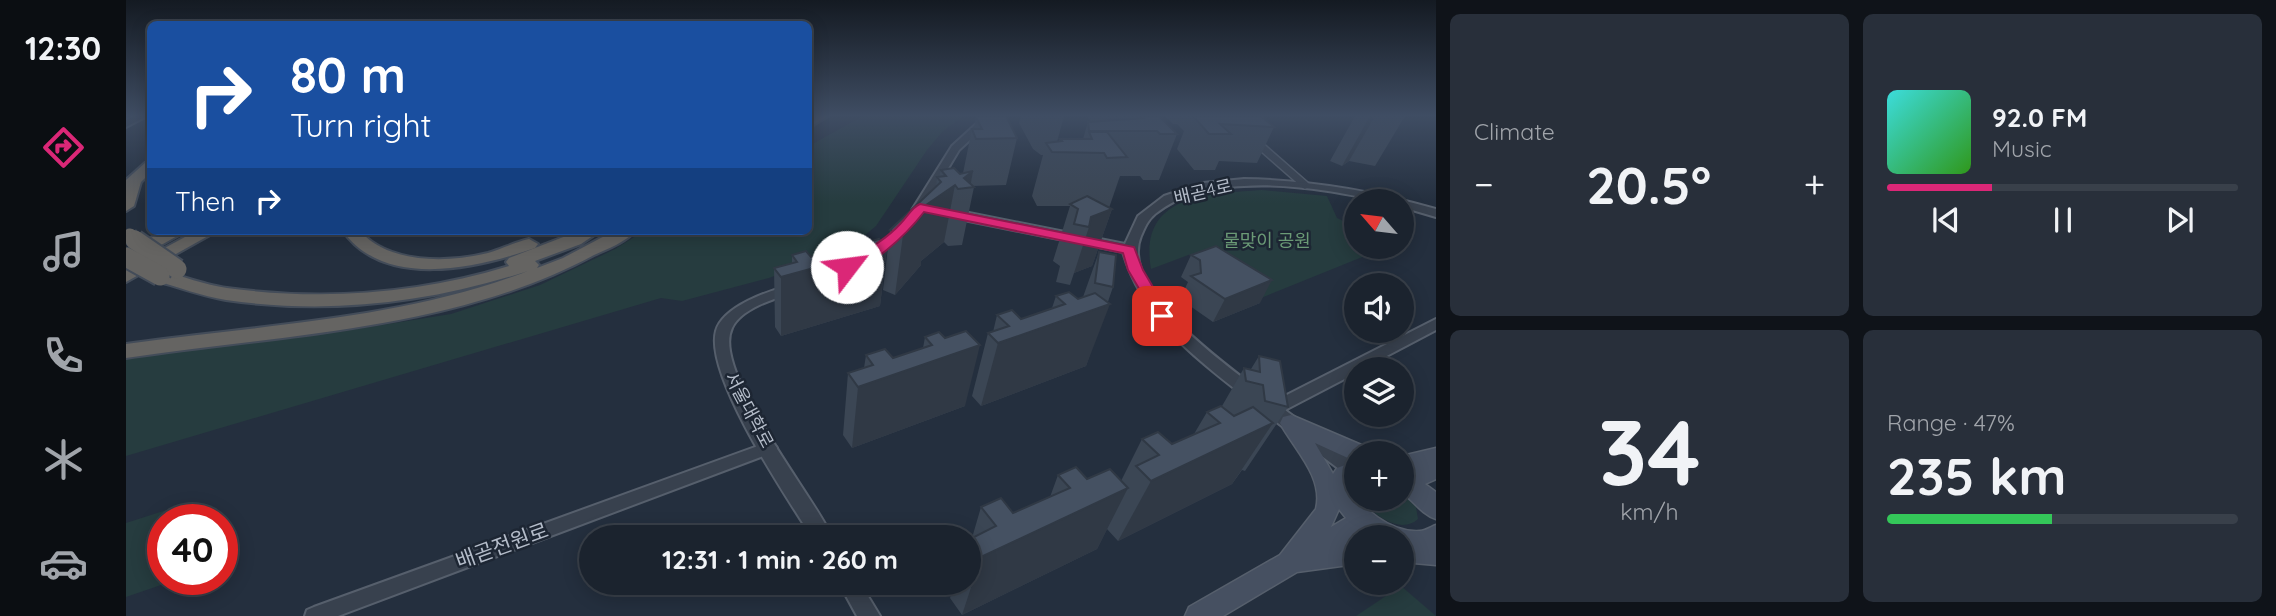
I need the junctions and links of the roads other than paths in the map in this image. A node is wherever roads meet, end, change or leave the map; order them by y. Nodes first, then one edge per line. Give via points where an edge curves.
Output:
1 (957, 145) edge
2 (1259, 145) edge
3 (147, 158) edge
4 (147, 169) edge
5 (126, 175) edge
6 (1305, 185) junction
7 (1344, 192) edge
8 (126, 207) edge
9 (1414, 207) edge
10 (920, 208) junction
11 (1436, 213) edge
12 (906, 226) edge
13 (170, 235) edge
14 (201, 235) edge
15 (353, 235) edge
16 (551, 235) edge
17 (582, 235) edge
18 (598, 235) edge
19 (621, 235) edge
20 (1129, 250) junction
21 (126, 257) edge
22 (169, 272) junction
23 (126, 275) edge
24 (810, 284) edge
25 (1436, 324) edge
26 (126, 351) edge
27 (1281, 416) junction
28 (769, 448) junction
29 (1344, 456) edge
30 (1436, 457) edge
31 (1414, 462) edge
32 (1436, 469) edge
33 (1344, 476) edge
34 (1414, 478) edge
35 (1414, 488) edge
36 (1344, 499) edge
37 (1436, 509) edge
38 (1354, 511) edge
39 (1364, 520) junction
40 (815, 525) edge
41 (1373, 525) edge
42 (1436, 536) edge
43 (1414, 541) edge
44 (1414, 552) edge
45 (1436, 554) edge
46 (1344, 555) edge
47 (1287, 565) junction
48 (856, 595) edge
49 (314, 616) edge
50 (869, 616) edge
51 (1198, 616) edge

1 - 10 street
2 - 6 street
3 - 5 highway
4 - 8 highway via 134,180
6 - 7 street, 배곧4로
6 - 20 street, 배곧4로 via 1225,185 1172,197 1144,218
8 - 22 highway, bridge via 130,236
9 - 11 street
10 - 12 street
10 - 20 street
13 - 21 highway
14 - 23 highway
15 - 16 highway via 358,243 383,257 427,263 491,257
17 - 22 highway via 525,259 431,284 316,290 237,284
18 - 22 highway via 531,265 469,284 398,297 308,300 225,294
19 - 26 highway via 542,275 481,295 412,311
20 - 27 street via 1147,292 1177,332
21 - 22 highway, bridge
24 - 28 street, 서울대학로 via 765,298 732,318 723,330 731,378
25 - 27 street
27 - 29 main road
27 - 47 main road via 1322,473 1330,497 1327,510
28 - 40 street, 서울대학로
28 - 49 street, 배곧전원로
30 - 31 main road
32 - 34 main road
33 - 36 main road via 1340,482
35 - 37 main road
38 - 39 main road
39 - 41 main road
39 - 47 main road
42 - 43 main road
44 - 45 main road
46 - 47 main road
47 - 51 main road
48 - 50 street

